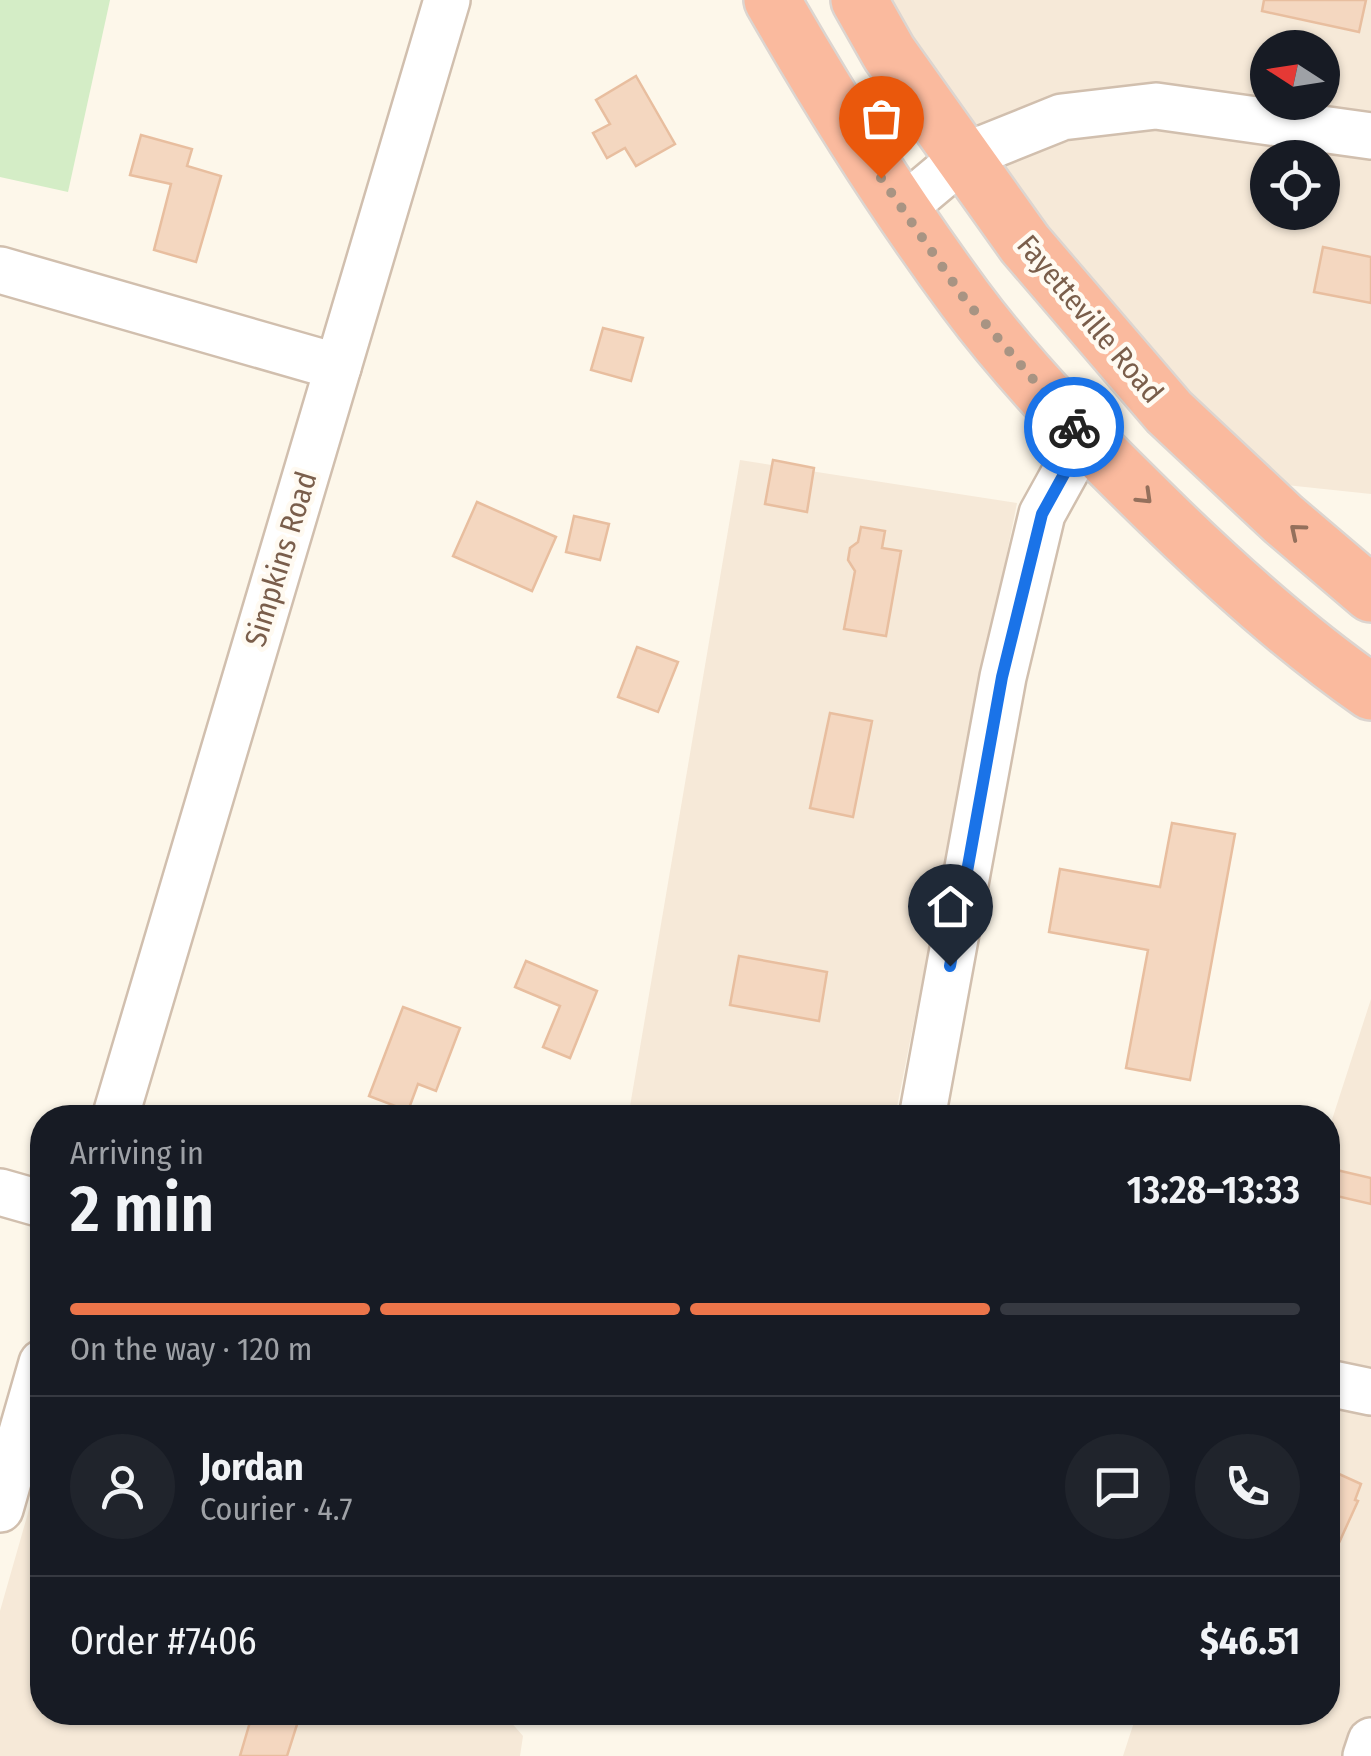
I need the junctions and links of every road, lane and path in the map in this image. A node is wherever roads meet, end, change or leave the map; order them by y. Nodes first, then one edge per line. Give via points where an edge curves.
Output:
1 (447, 0) edge
2 (772, 0) edge
3 (859, 0) edge
4 (1371, 136) edge
5 (965, 157) junction
6 (902, 209) junction
7 (0, 270) edge
8 (338, 366) junction
9 (1084, 438) junction
10 (1371, 594) edge
11 (1371, 692) edge
12 (118, 1105) edge
13 (924, 1105) edge
14 (0, 1192) edge
15 (30, 1201) edge
16 (1340, 1386) edge
17 (1371, 1392) edge
18 (30, 1405) edge
19 (0, 1509) edge
20 (1371, 1740) edge
21 (1366, 1756) edge

1 - 8 street, Simpkins Road
2 - 6 highway
3 - 5 highway, Fayetteville Road
4 - 5 street via 1156,106 1062,117
5 - 6 street
10 -> 5 highway, Fayetteville Road via 1169,412 1025,244
6 - 9 highway via 966,301
7 - 8 street
8 - 12 street, Simpkins Road
9 -> 11 highway via 1208,559
9 - 13 street via 1042,514 1002,677
14 - 15 street
16 - 17 street
18 - 19 street
20 - 21 street

